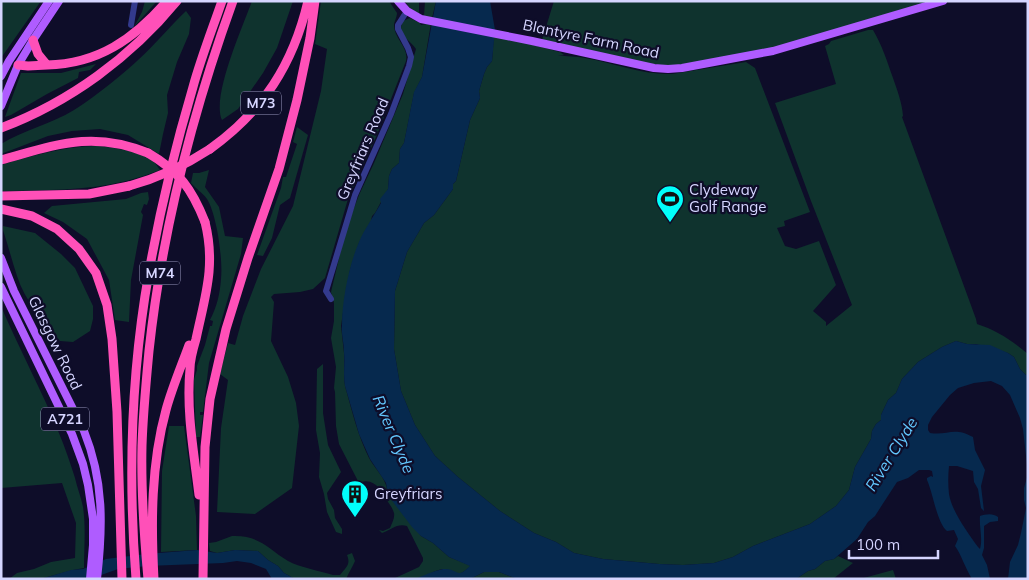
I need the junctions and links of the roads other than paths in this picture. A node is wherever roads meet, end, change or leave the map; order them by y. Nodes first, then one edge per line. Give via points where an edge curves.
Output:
1 (49, 1) edge
2 (59, 1) edge
3 (135, 1) edge
4 (167, 1) edge
5 (174, 1) edge
6 (178, 1) edge
7 (222, 1) edge
8 (233, 1) edge
9 (308, 1) edge
10 (315, 1) edge
11 (398, 1) edge
12 (944, 1) edge
13 (407, 11) junction
14 (131, 25) dead end
15 (32, 40) junction
16 (18, 64) junction
17 (47, 64) junction
18 (110, 66) junction
19 (1, 76) edge
20 (1, 84) edge
21 (1, 106) edge
22 (1, 128) edge
23 (1, 160) edge
24 (3, 196) edge
25 (3, 209) edge
26 (1, 258) edge
27 (1, 287) edge
28 (331, 299) dead end
29 (203, 305) junction
30 (203, 530) junction
31 (150, 553) junction
32 (96, 558) junction
33 (150, 566) junction
34 (122, 577) edge
35 (203, 578) edge
36 (90, 579) edge
37 (97, 579) edge
38 (136, 579) edge
39 (148, 579) edge
40 (154, 579) edge

1 - 19 main road
2 - 15 main road
3 - 14 street
4 - 17 highway via 132,36 107,51 70,63
5 - 18 highway
6 - 18 highway via 147,36
7 - 38 highway, M74 via 181,128 149,273 132,444
8 - 31 highway, M74 via 189,140 163,254 155,307 142,446
9 - 24 highway, M73, bridge via 296,44 271,88 241,124 210,149 156,178 129,186 89,194
10 - 30 highway, M74 via 297,100 279,170 226,329 210,399
11 - 13 main road
12 - 13 main road, Blantyre Farm Road via 773,51 668,69 421,19
13 - 28 street, Greyfriars Road via 398,29 411,57 409,66 355,195 326,291
15 - 16 main road
15 - 17 highway
16 - 17 highway
16 - 20 main road via 10,66
16 - 21 main road
18 - 22 highway via 54,104
23 - 29 highway, M74, bridge via 66,143 90,141 135,148 169,166 196,201 208,234 210,258
25 - 34 highway via 32,216 57,229 79,249 96,273 107,305 117,412
26 - 32 main road, Glasgow Road / A721 via 89,444 100,493 101,520
27 - 32 main road, Glasgow Road / A721 via 72,434 83,464
29 - 30 highway, M74 via 191,358 189,386 190,427
29 - 31 highway, M74 via 171,393 160,435
30 - 35 highway, M74
31 - 33 highway, M74
32 - 36 main road, A721
32 - 37 main road, A721
33 - 39 highway, M74
33 - 40 highway, M74

